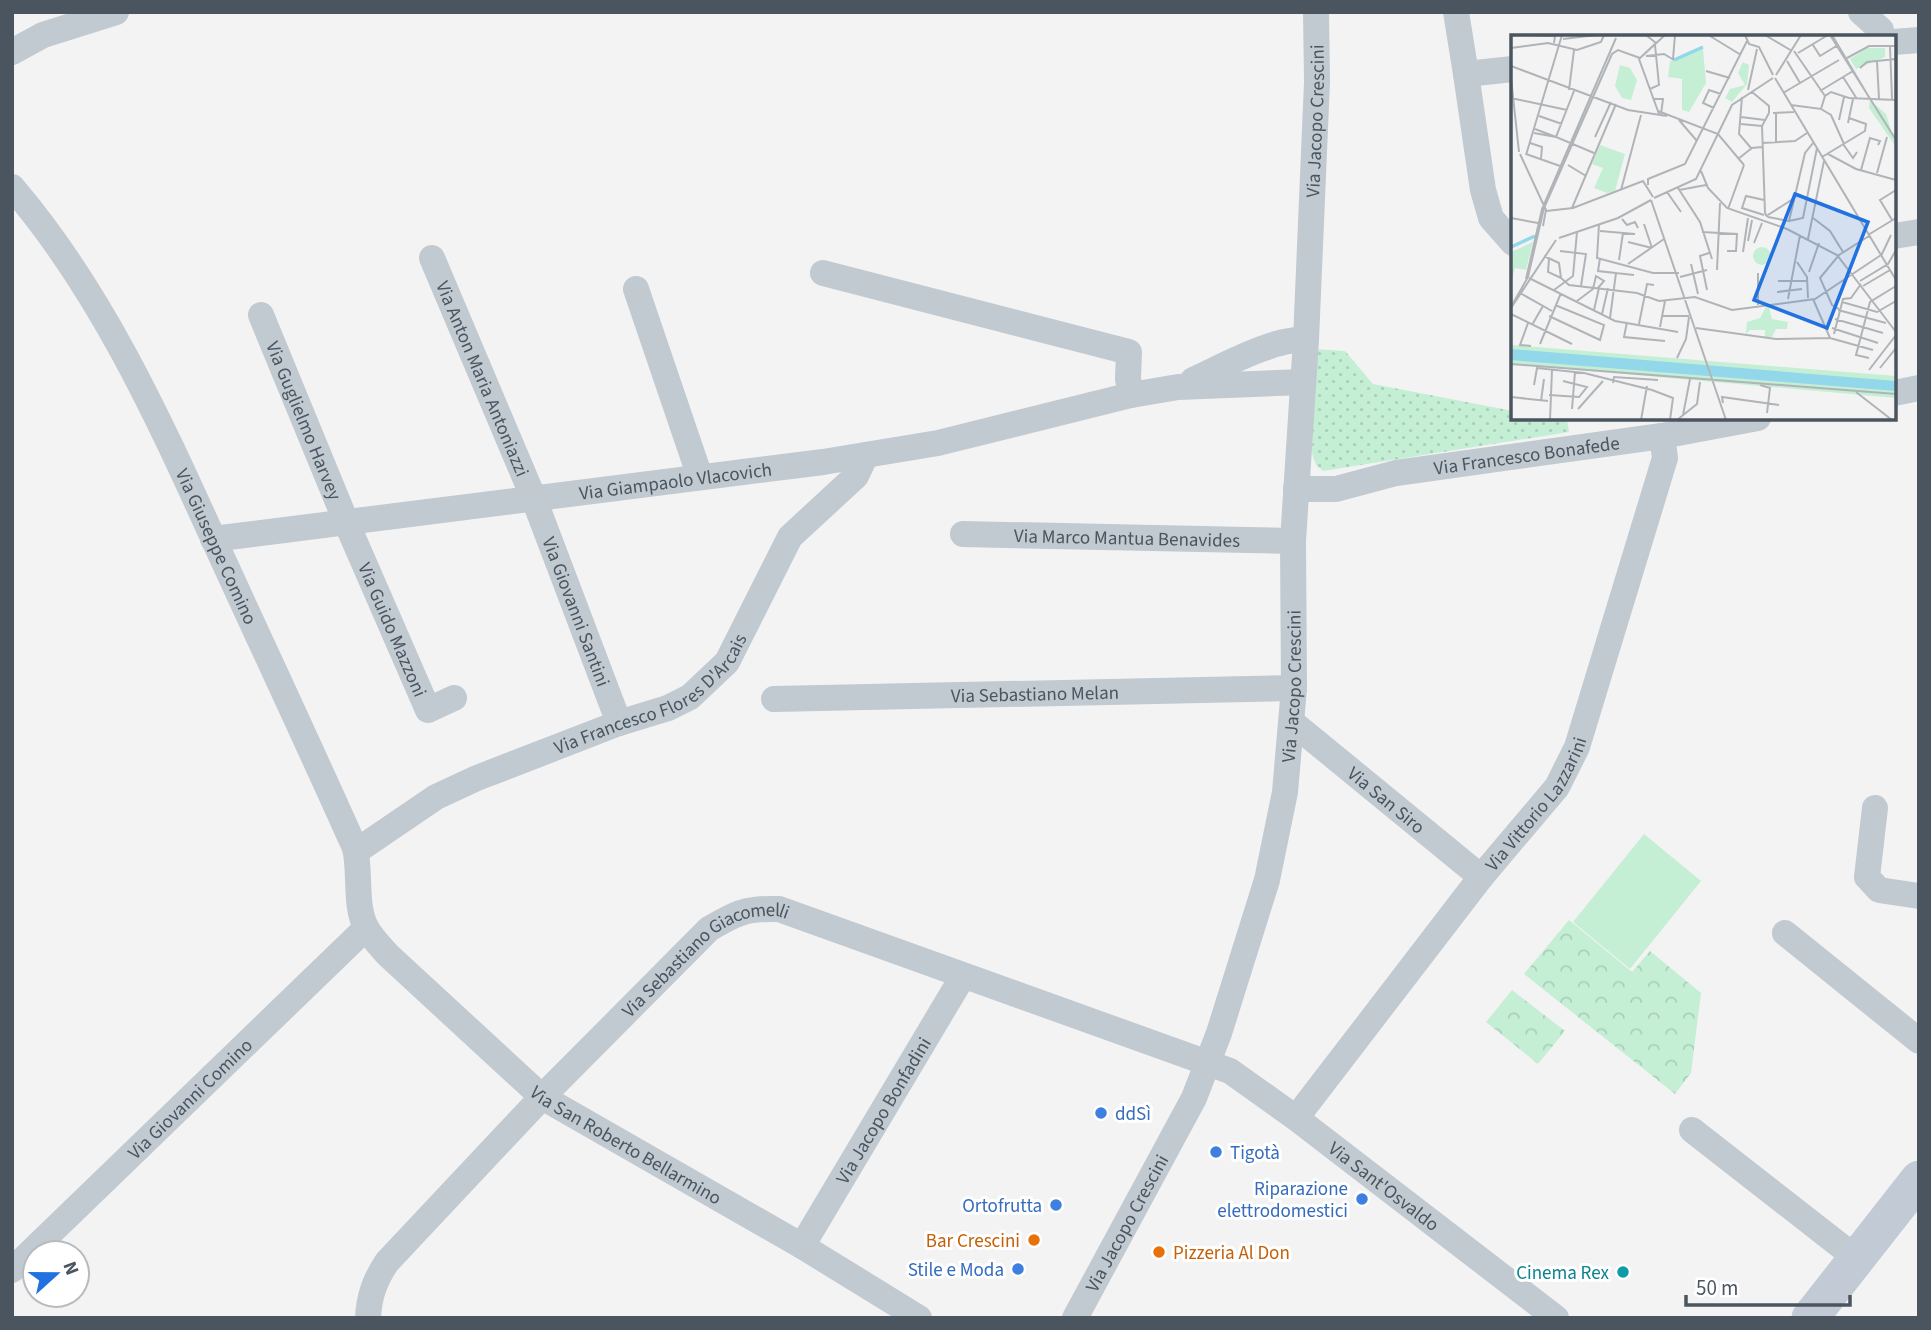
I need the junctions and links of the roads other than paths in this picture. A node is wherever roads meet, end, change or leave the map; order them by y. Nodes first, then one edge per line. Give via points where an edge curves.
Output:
1 (116, 12) edge
2 (1316, 12) edge
3 (1456, 12) edge
4 (1861, 12) edge
5 (1882, 35) edge
6 (1919, 40) edge
7 (1896, 42) edge
8 (12, 52) edge
9 (1511, 69) edge
10 (1466, 74) junction
11 (12, 187) edge
12 (1919, 232) edge
13 (1896, 236) edge
14 (1511, 241) edge
15 (432, 258) dead end
16 (823, 272) dead end
17 (636, 289) dead end
18 (261, 316) dead end
19 (1306, 340) junction
20 (1303, 382) junction
21 (1178, 387) junction
22 (1919, 388) edge
23 (1896, 393) edge
24 (1130, 395) junction
25 (1747, 420) edge
26 (1662, 436) junction
27 (866, 455) junction
28 (701, 477) junction
29 (1296, 489) junction
30 (534, 499) junction
31 (347, 524) junction
32 (963, 534) dead end
33 (213, 539) junction
34 (1293, 541) junction
35 (1294, 688) junction
36 (454, 698) dead end
37 (774, 699) dead end
38 (619, 723) junction
39 (1293, 723) junction
40 (1875, 808) dead end
41 (355, 848) junction
42 (1480, 877) junction
43 (1919, 896) edge
44 (366, 928) junction
45 (1786, 933) dead end
46 (963, 976) junction
47 (1919, 1041) edge
48 (1208, 1062) junction
49 (542, 1097) junction
50 (1296, 1118) junction
51 (1692, 1130) dead end
52 (1919, 1179) edge
53 (803, 1246) junction
54 (1856, 1258) junction
55 (12, 1270) edge
56 (368, 1318) edge
57 (919, 1318) edge
58 (1075, 1318) edge
59 (1556, 1318) edge
60 (1810, 1318) edge

1 - 8 street via 43,35
2 - 19 street, Via Jacopo Crescini
3 - 10 street
4 - 5 street
6 - 7 street
9 - 10 street
10 - 14 street via 1483,190 1491,218
11 - 33 street, Via Giuseppe Comino via 75,273 119,345 164,428
12 - 13 street
15 - 30 street, Via Anton Maria Antoniazzi
16 - 24 street via 1129,352
17 - 28 street
18 - 31 street, Via Guglielmo Harvey
19 - 20 street, Via Jacopo Crescini
19 - 21 street, Via Giampaolo Vlacovich via 1279,343
20 - 21 street, Via Giampaolo Vlacovich
20 - 29 street, Via Jacopo Crescini
21 - 24 street, Via Giampaolo Vlacovich
22 - 23 street
24 - 27 street, Via Giampaolo Vlacovich via 938,443
25 - 26 street, Via Francesco Bonafede
26 - 29 street, Via Francesco Bonafede via 1396,473 1336,489
26 - 42 street, Via Vittorio Lazzarini via 1665,458 1577,747 1557,787
27 - 28 street, Via Giampaolo Vlacovich
27 - 38 street, Via Francesco Flores D'Arcais via 856,476 790,537 727,662 690,697
28 - 30 street, Via Giampaolo Vlacovich
29 - 34 street, Via Jacopo Crescini
30 - 31 street, Via Giampaolo Vlacovich
30 - 38 street, Via Giovanni Santini
31 - 33 street, Via Giampaolo Vlacovich
31 - 36 street, Via Guido Mazzoni via 428,710
32 - 34 street, Via Marco Mantua Benavides
33 - 41 street, Via Giuseppe Comino
34 - 35 street, Via Jacopo Crescini
35 - 37 street, Via Sebastiano Melan
35 - 39 street, Via Jacopo Crescini
38 - 41 street, Via Francesco Flores D'Arcais via 467,782
39 - 42 street, Via San Siro
39 - 48 street, Via Jacopo Crescini via 1267,880
40 - 43 street via 1867,877 1879,890
41 - 44 street, Via Giuseppe Comino
42 - 50 street, Via Vittorio Lazzarini
44 - 49 street, Via San Roberto Bellarmino via 388,955
44 - 55 street, Via Giovanni Comino
45 - 47 street
46 - 48 street, Via Sebastiano Giacomelli
46 - 49 street, Via Sebastiano Giacomelli via 779,909 753,908 709,929
46 - 53 street, Via Jacopo Bonfadini
48 - 50 street, Via Sant'Osvaldo via 1230,1071
48 - 58 street, Via Jacopo Crescini via 1194,1098
49 - 53 street, Via San Roberto Bellarmino
49 - 56 street, Via Sebastiano Giacomelli via 387,1262 375,1279
50 - 59 street, Via Sant'Osvaldo
51 - 54 street
52 - 54 main road
53 - 57 street, Via San Roberto Bellarmino
54 - 60 main road

